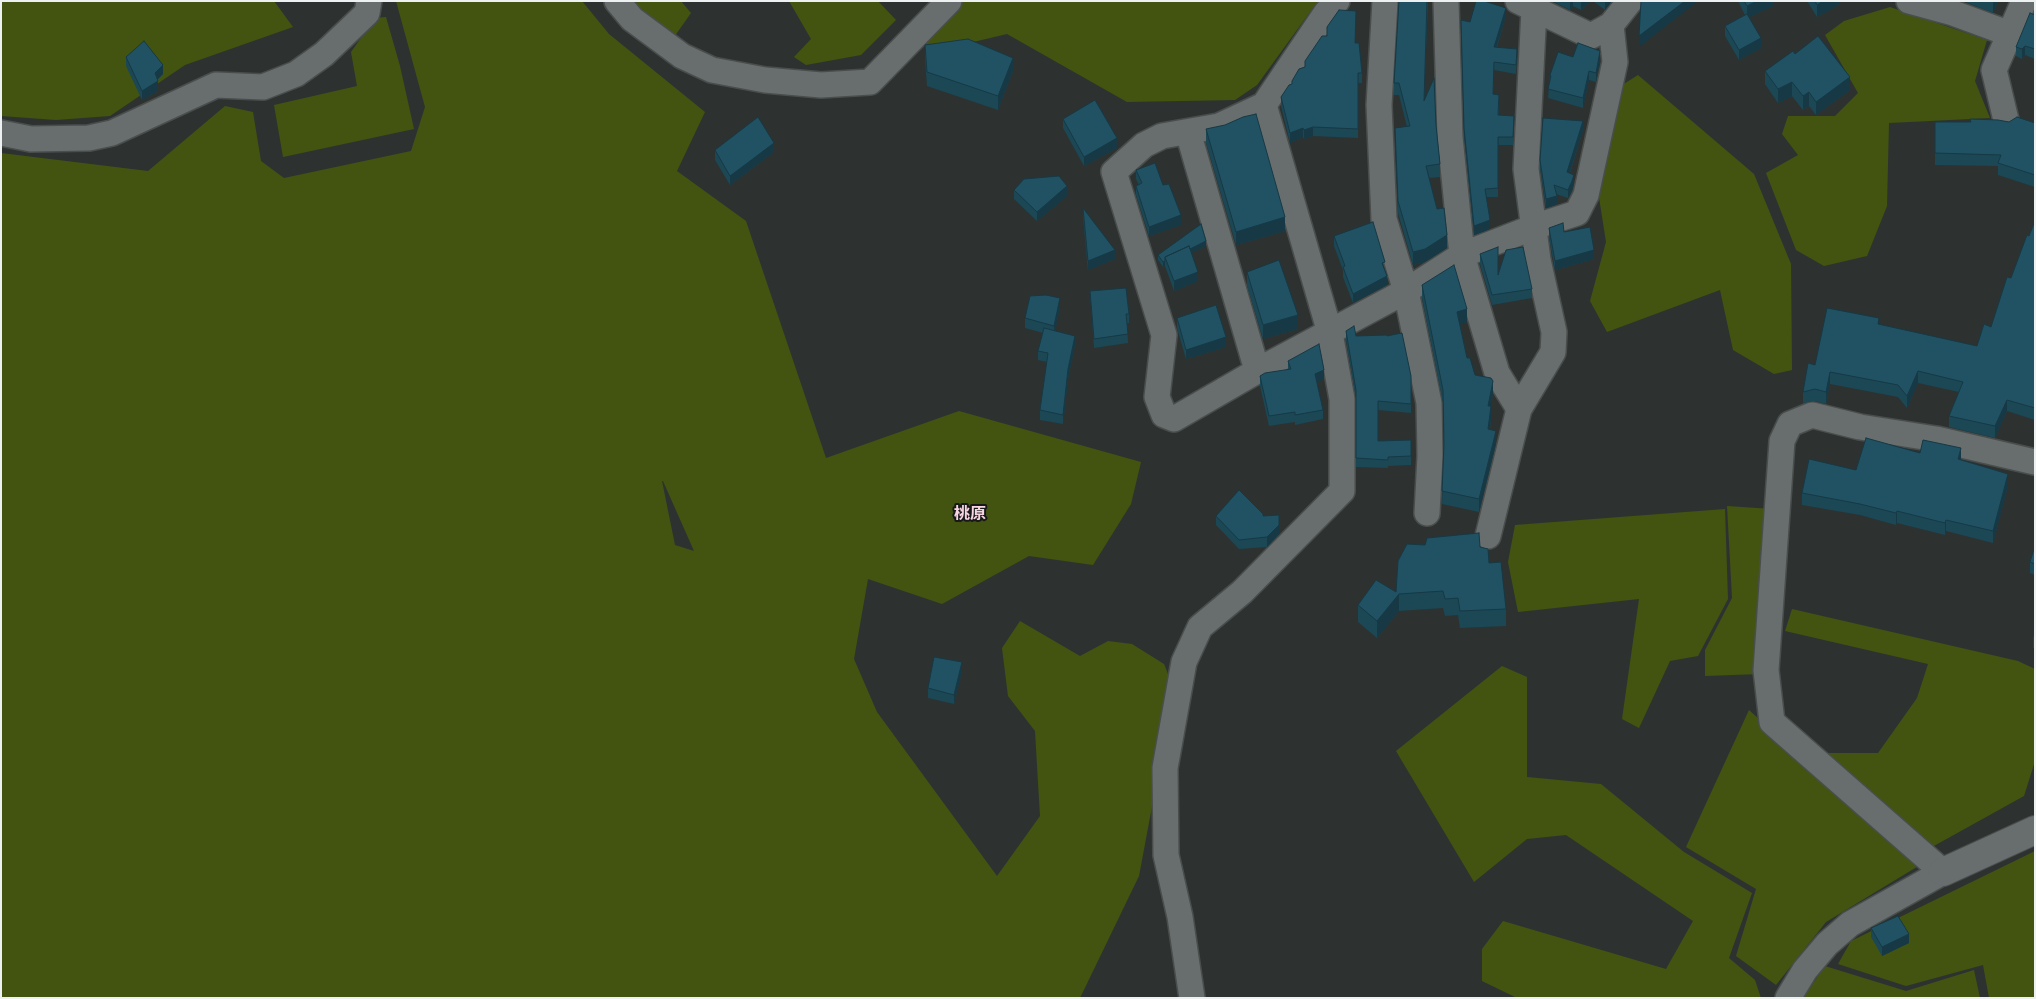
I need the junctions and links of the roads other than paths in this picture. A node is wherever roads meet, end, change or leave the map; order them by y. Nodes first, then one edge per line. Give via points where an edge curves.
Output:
1 (369, 1) edge
2 (617, 1) edge
3 (949, 1) edge
4 (1337, 1) edge
5 (1385, 1) edge
6 (1446, 1) edge
7 (1630, 1) edge
8 (1909, 1) edge
9 (2024, 1) edge
10 (1526, 5) edge
11 (1611, 25) junction
12 (2010, 34) junction
13 (1264, 105) junction
14 (2006, 120) edge
15 (1188, 132) junction
16 (1, 133) edge
17 (1534, 226) junction
18 (1462, 255) junction
19 (1406, 291) junction
20 (1330, 333) junction
21 (1264, 367) junction
22 (1519, 409) junction
23 (2035, 462) edge
24 (1427, 513) dead end
25 (1488, 536) dead end
26 (2035, 830) edge
27 (1943, 872) junction
28 (1192, 998) edge
29 (1788, 998) edge

1 - 16 street via 367,13 324,54 296,74 263,86 216,85 112,133 89,138 31,139
2 - 3 street via 632,19 682,56 712,70 765,80 820,85 870,82
4 - 13 street
5 - 19 street via 1379,105 1384,219
6 - 18 street via 1450,137
7 - 11 street
8 - 12 street
9 - 12 street
10 - 11 street via 1591,36
10 - 17 street via 1526,169
11 - 17 street via 1615,62 1586,195 1577,213
12 - 14 street via 1994,70
13 - 15 street via 1219,126
13 - 20 street
15 - 21 street via 1254,360
15 - 21 street via 1162,136 1144,145 1114,172 1164,335 1157,397 1164,414 1174,419
17 - 18 street
17 - 22 street via 1554,332 1553,352
18 - 19 street
18 - 22 street via 1498,372
19 - 20 street
19 - 24 street via 1429,403
20 - 21 street
20 - 28 street via 1342,399 1342,491 1242,592 1200,627 1184,662 1165,768 1166,855 1180,917
22 - 25 street
23 - 27 street via 1936,439 1860,427 1812,414 1790,424 1782,442 1766,670 1772,722
26 - 27 street
27 - 29 street via 1850,924 1805,970

